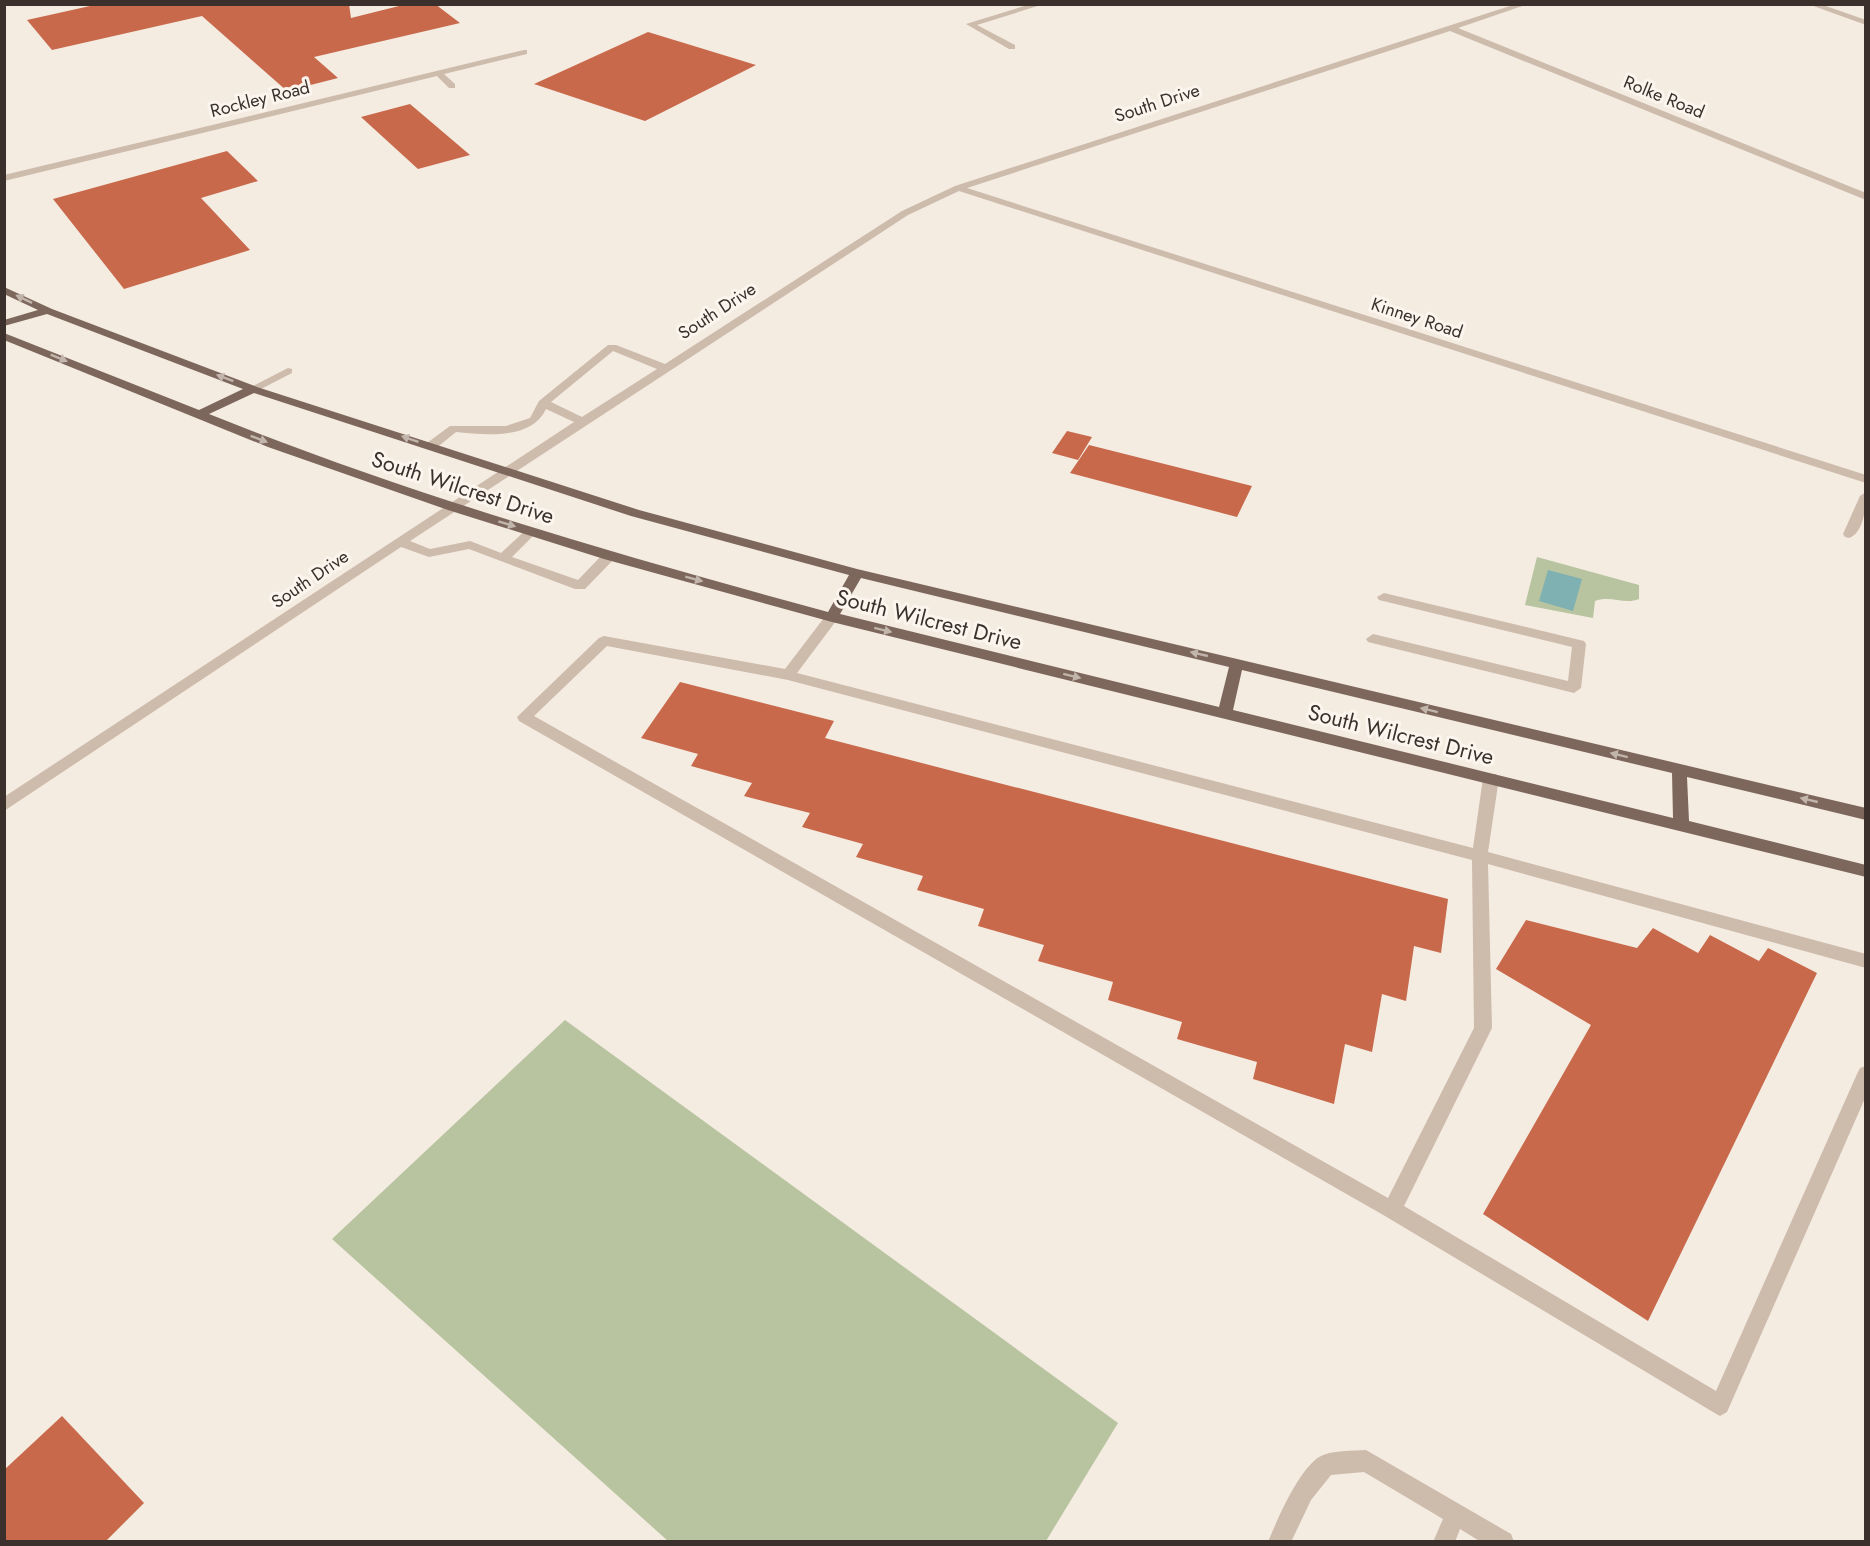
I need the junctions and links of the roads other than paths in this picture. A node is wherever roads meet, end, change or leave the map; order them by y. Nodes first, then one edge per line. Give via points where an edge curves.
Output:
1 (1041, 4) edge
2 (1525, 4) edge
3 (1812, 4) edge
4 (1866, 23) edge
5 (1450, 28) junction
6 (1012, 47) dead end
7 (524, 52) dead end
8 (439, 73) junction
9 (452, 86) dead end
10 (4, 178) edge
11 (958, 188) junction
12 (1866, 197) edge
13 (4, 290) edge
14 (48, 311) junction
15 (4, 323) edge
16 (4, 336) edge
17 (665, 368) junction
18 (288, 370) dead end
19 (253, 389) junction
20 (543, 403) junction
21 (198, 415) junction
22 (583, 422) junction
23 (430, 446) junction
24 (505, 472) junction
25 (1866, 479) edge
26 (1866, 496) edge
27 (452, 507) junction
28 (531, 532) junction
29 (1849, 534) dead end
30 (400, 542) junction
31 (609, 556) junction
32 (503, 558) junction
33 (856, 573) junction
34 (1384, 597) dead end
35 (832, 617) junction
36 (1373, 639) dead end
37 (1237, 663) junction
38 (788, 675) junction
39 (1226, 713) junction
40 (1679, 770) junction
41 (1491, 778) junction
42 (4, 805) edge
43 (1866, 814) edge
44 (1681, 825) junction
45 (1480, 856) junction
46 (1866, 871) edge
47 (1866, 961) edge
48 (1866, 1074) edge
49 (1392, 1210) junction
50 (1456, 1513) junction
51 (1279, 1542) edge
52 (1444, 1542) edge
53 (1503, 1542) edge

1 - 6 street via 970,24
2 - 5 street, South Drive
3 - 4 street
5 - 11 street, South Drive
5 - 12 street, Rolke Road
7 - 8 street, Rockley Road
8 - 9 street
8 - 10 street, Rockley Road
11 - 17 street, South Drive via 905,213
11 - 25 street, Kinney Road
14 -> 13 main road, South Wilcrest Drive
14 - 15 main road
19 -> 14 main road, South Wilcrest Drive
16 -> 21 main road, South Wilcrest Drive
17 - 20 street via 612,347
17 - 22 street, South Drive
18 - 19 street
19 - 21 main road
23 -> 19 main road, South Wilcrest Drive
20 - 22 street
20 - 23 street via 536,418 518,428 454,428
21 -> 27 main road, South Wilcrest Drive
22 - 24 street, South Drive
23 - 24 main road, South Wilcrest Drive
24 - 27 street, South Drive
24 - 33 main road, South Wilcrest Drive via 635,513
26 - 29 street
27 -> 28 main road, South Wilcrest Drive
27 - 30 street, South Drive
28 - 31 main road, South Wilcrest Drive
28 - 32 street
30 - 32 street via 429,553 470,545
30 - 42 street, South Drive
31 - 32 street via 580,586
31 -> 35 main road, South Wilcrest Drive
33 - 35 main road
37 -> 33 main road, South Wilcrest Drive
34 - 36 street via 1579,644 1574,688
35 - 38 street
35 -> 39 main road, South Wilcrest Drive
37 - 39 main road
40 -> 37 main road, South Wilcrest Drive
38 - 45 street
38 - 49 street via 604,641 524,717
39 - 41 main road, South Wilcrest Drive
43 -> 40 main road, South Wilcrest Drive
40 - 44 main road
41 - 44 main road, South Wilcrest Drive
41 - 45 street
44 - 46 main road, South Wilcrest Drive
45 - 47 street
45 - 49 street via 1483,1028
48 - 49 street via 1720,1405
50 - 51 street via 1366,1461 1326,1465 1303,1492
50 - 52 street
50 - 53 street

